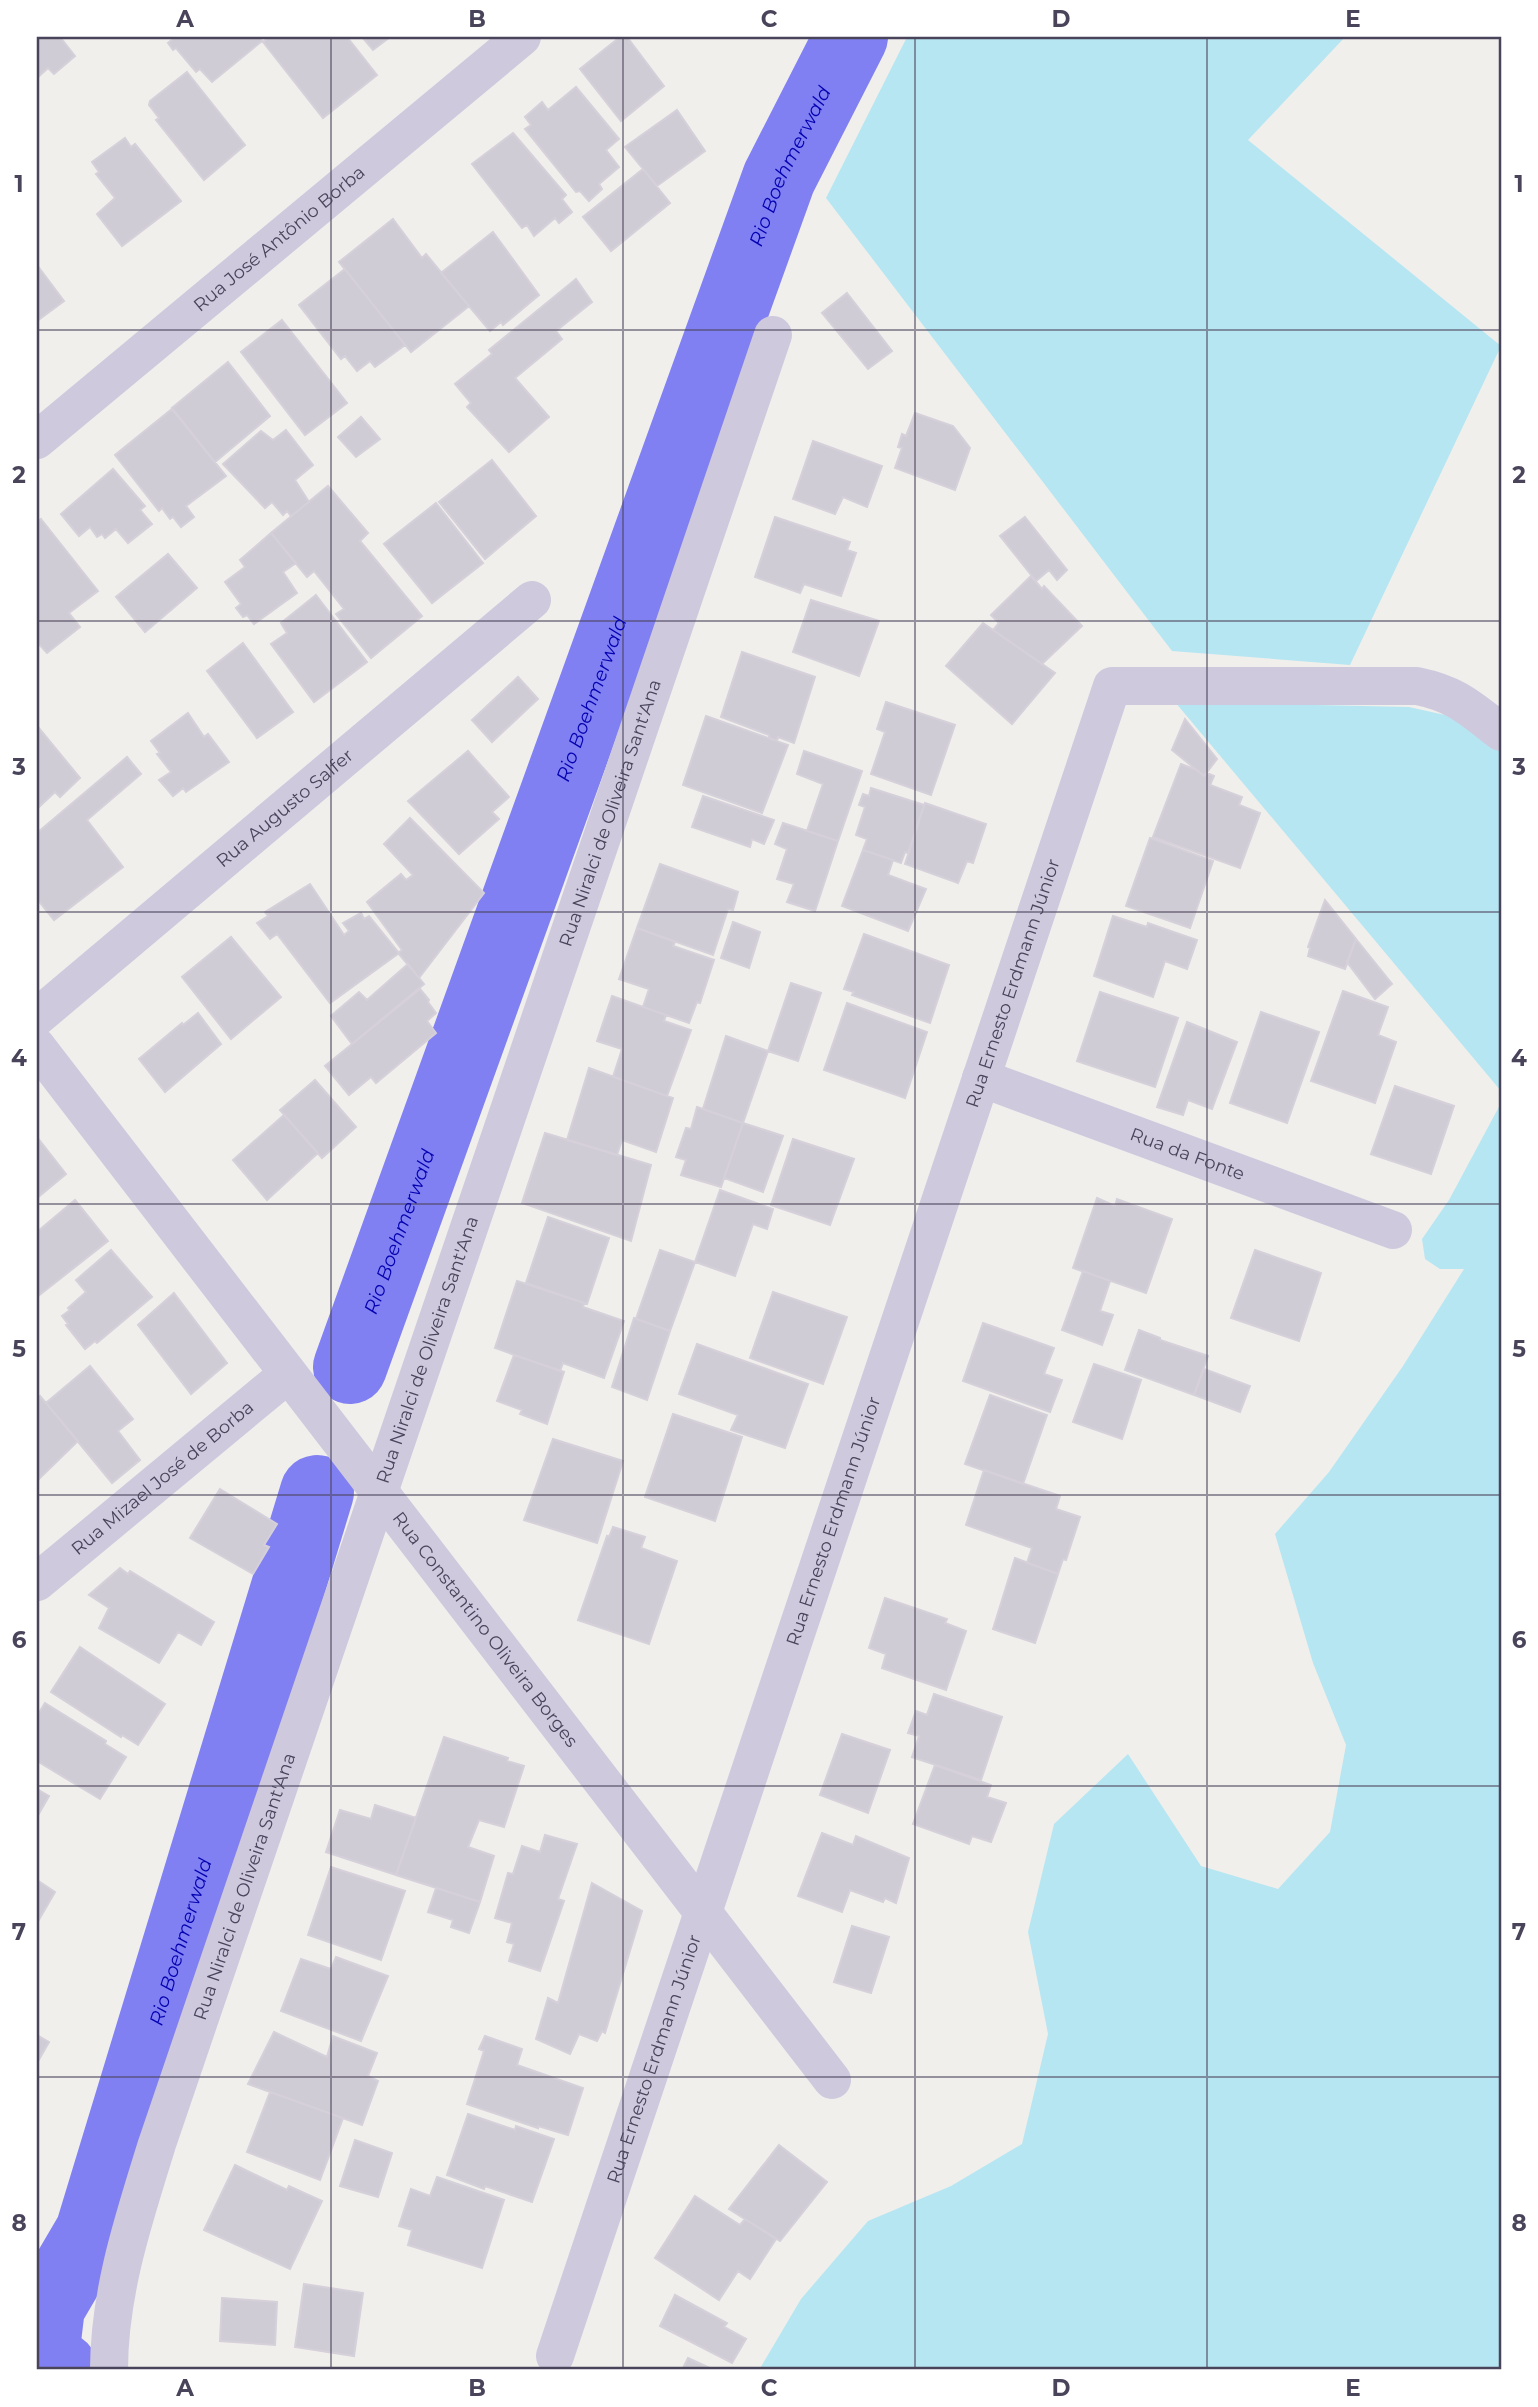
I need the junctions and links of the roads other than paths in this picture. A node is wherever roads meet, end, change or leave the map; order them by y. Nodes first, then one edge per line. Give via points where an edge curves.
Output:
1 (522, 37) edge
2 (773, 335) dead end
3 (37, 440) edge
4 (532, 600) dead end
5 (1501, 732) edge
6 (37, 1017) edge
7 (37, 1047) edge
8 (981, 1077) junction
9 (1394, 1230) dead end
10 (288, 1374) junction
11 (380, 1493) junction
12 (37, 1582) edge
13 (702, 1912) junction
14 (832, 2081) dead end
15 (555, 2356) dead end
16 (108, 2370) edge

1 - 3 street, Rua José Antônio Borba
2 - 11 street, Rua Niralci de Oliveira Sant'Ana
4 - 6 street, Rua Augusto Salfer
5 - 8 street, Rua Ernesto Erdmann Júnior via 1459,699 1416,686 1112,686
7 - 10 street, Rua Constantino Oliveira Borges
8 - 9 street, Rua da Fonte
8 - 13 street, Rua Ernesto Erdmann Júnior
10 - 11 street, Rua Constantino Oliveira Borges
10 - 12 street, Rua Mizael José de Borba
11 - 13 street, Rua Constantino Oliveira Borges
11 - 16 street, Rua Niralci de Oliveira Sant'Ana via 156,2144 115,2295
13 - 14 street, Rua Constantino Oliveira Borges
13 - 15 street, Rua Ernesto Erdmann Júnior

